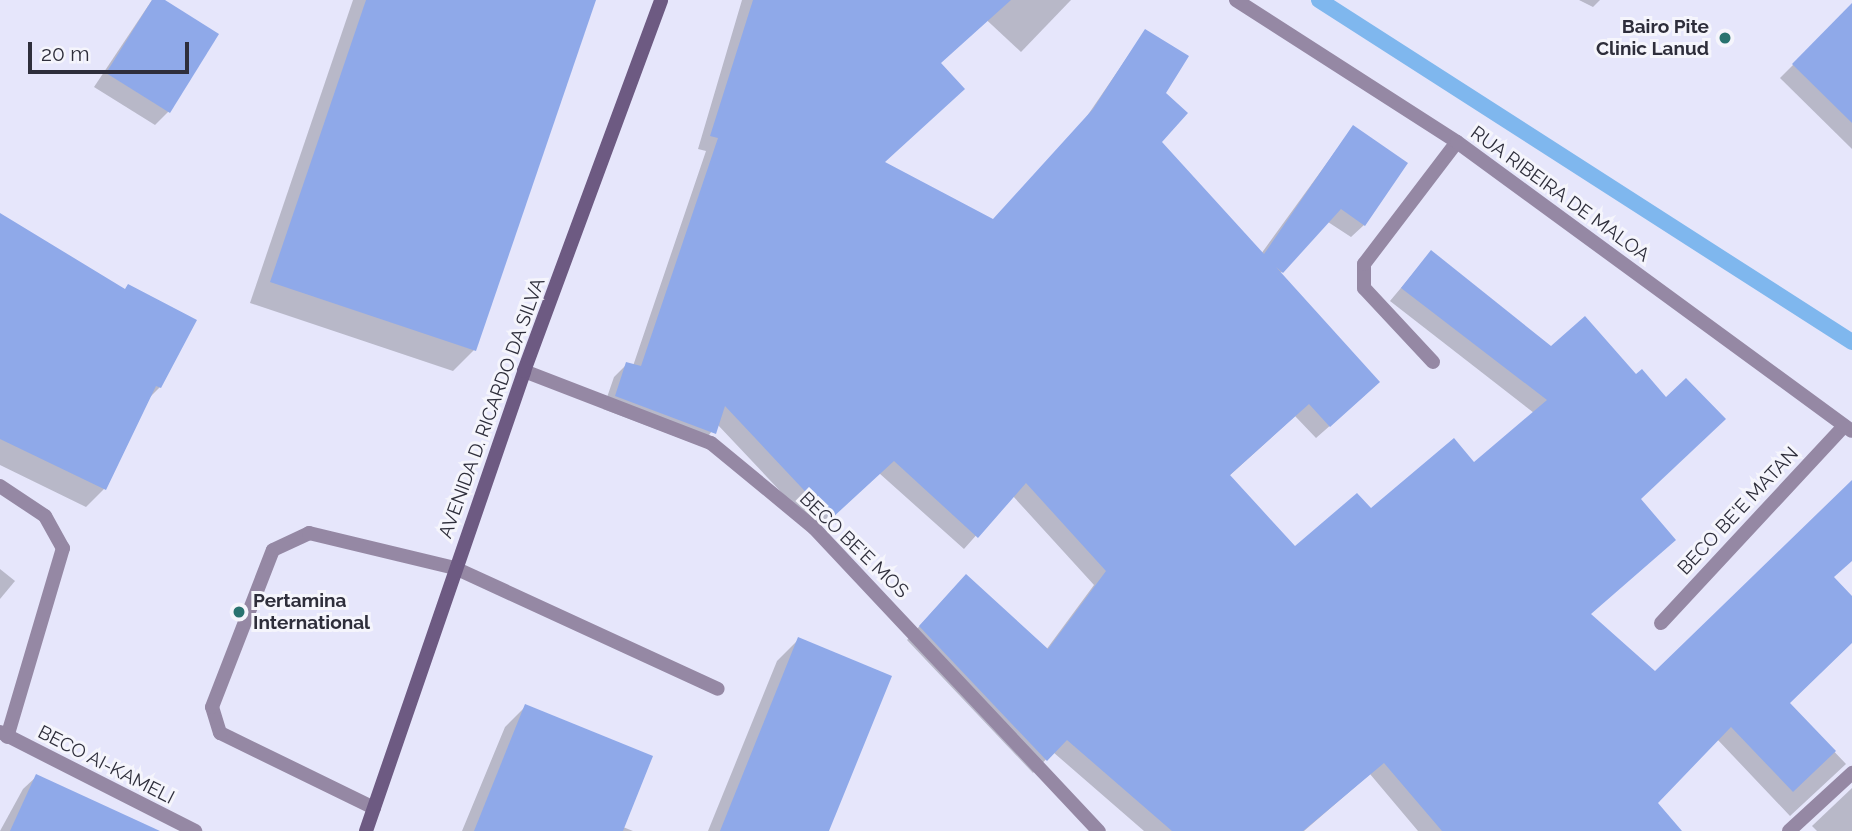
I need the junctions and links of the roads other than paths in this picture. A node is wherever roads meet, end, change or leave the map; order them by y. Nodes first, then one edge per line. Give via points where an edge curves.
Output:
1 (661, 0) edge
2 (1236, 0) edge
3 (1457, 142) junction
4 (1433, 362) dead end
5 (524, 370) junction
6 (1848, 429) edge
7 (0, 486) edge
8 (455, 568) junction
9 (1661, 623) dead end
10 (718, 689) dead end
11 (3, 734) edge
12 (1852, 773) edge
13 (374, 808) junction
14 (195, 831) edge
15 (366, 831) edge
16 (1099, 831) edge
17 (1789, 831) edge

1 - 5 main road, AVENIDA D. RICARDO DA SILVA
2 - 3 street, RUA RIBEIRA DE MALOA
3 - 4 street via 1364,264 1364,288
3 - 6 street, RUA RIBEIRA DE MALOA
5 - 8 main road, AVENIDA D. RICARDO DA SILVA
5 - 16 street, BECO BE'E MOS via 710,443 814,528
6 - 9 street, BECO BE'E MATAN
7 - 11 street via 45,516 63,548
8 - 10 street
8 - 13 main road, AVENIDA D. RICARDO DA SILVA
8 - 13 street via 309,533 273,550 212,707 220,733
11 - 14 street, BECO AI-KAMELI
12 - 17 street
13 - 15 main road, AVENIDA D. RICARDO DA SILVA

